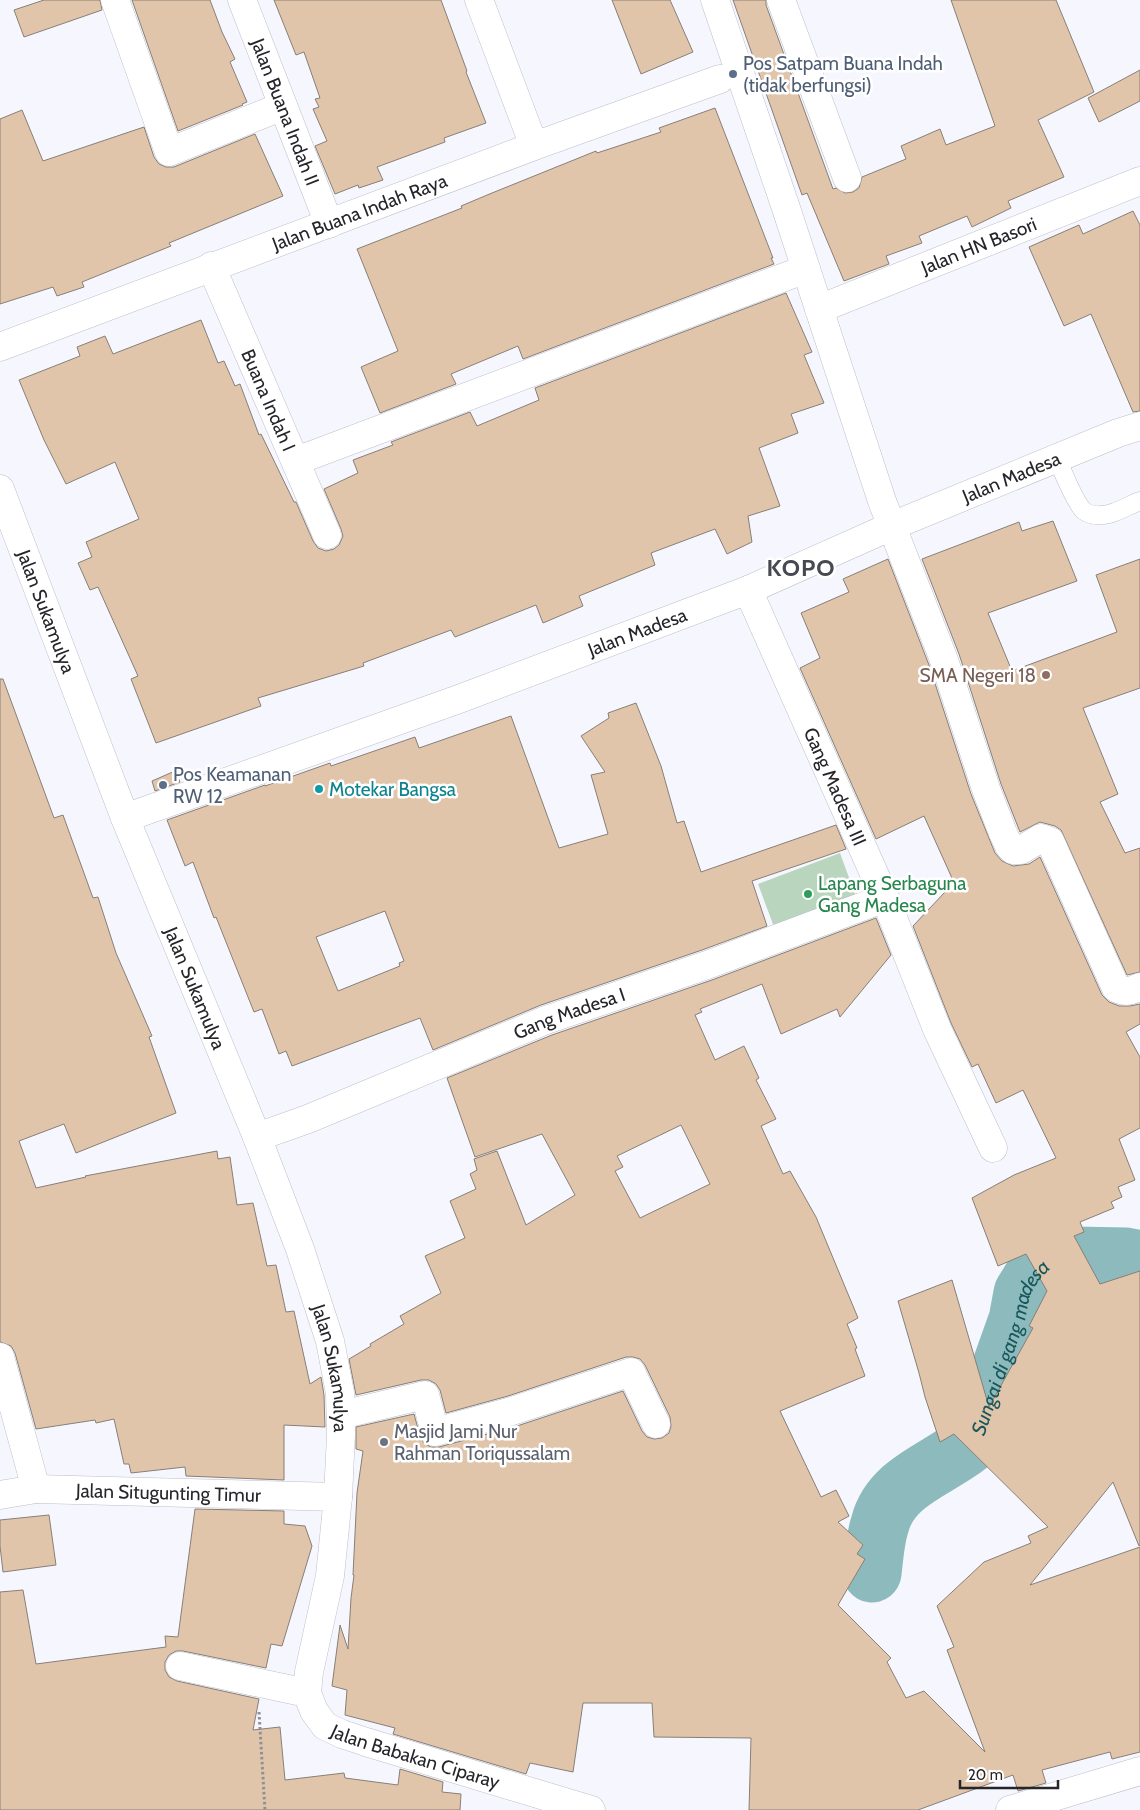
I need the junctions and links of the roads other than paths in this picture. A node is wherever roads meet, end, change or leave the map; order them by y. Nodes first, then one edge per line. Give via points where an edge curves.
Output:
1 (115, 0) edge
2 (242, 0) edge
3 (479, 0) edge
4 (715, 0) edge
5 (780, 0) edge
6 (732, 48) junction
7 (720, 79) junction
8 (748, 94) junction
9 (283, 106) junction
10 (534, 146) junction
11 (847, 178) dead end
12 (1140, 181) edge
13 (329, 224) junction
14 (210, 266) junction
15 (806, 270) junction
16 (819, 309) junction
17 (0, 347) edge
18 (1140, 426) edge
19 (1057, 458) junction
20 (296, 461) junction
21 (0, 489) edge
22 (1140, 500) edge
23 (892, 526) junction
24 (327, 535) dead end
25 (748, 590) junction
26 (126, 818) junction
27 (885, 898) junction
28 (1140, 987) edge
29 (257, 1137) junction
30 (993, 1148) dead end
31 (0, 1357) edge
32 (340, 1415) junction
33 (656, 1424) dead end
34 (36, 1489) junction
35 (0, 1495) edge
36 (338, 1497) junction
37 (180, 1666) dead end
38 (307, 1693) junction
39 (1140, 1770) edge
40 (591, 1810) edge
41 (1010, 1810) edge

1 - 9 street via 169,152
2 - 9 street, Jalan Buana Indah II
3 - 10 street
4 - 6 street
5 - 11 street
6 - 7 street
6 - 8 street
7 - 8 street
7 - 10 street, Jalan Buana Indah Raya
8 - 15 street
9 - 13 street, Jalan Buana Indah II
10 - 13 street, Jalan Buana Indah Raya
12 - 16 street, Jalan HN Basori
13 - 14 street, Jalan Buana Indah Raya
14 - 17 street, Jalan Buana Indah Raya
14 - 20 street, Buana Indah I
15 - 16 street
15 - 20 street
16 - 23 street
18 - 19 street, Jalan Madesa
19 - 22 lane via 1082,510 1100,515 1113,513
19 - 23 street, Jalan Madesa
20 - 24 street, Buana Indah I
21 - 26 street, Jalan Sukamulya
23 - 25 street, Jalan Madesa
23 - 28 street via 944,660 986,789 1009,846 1012,850 1021,850 1042,838 1050,841 1116,988 1122,992
25 - 26 street, Jalan Madesa via 459,699
25 - 27 street, Gang Madesa III
26 - 29 street, Jalan Sukamulya
27 - 29 street, Gang Madesa I via 707,966 546,1020
27 - 30 street, Gang Madesa III via 937,1029
29 - 32 street, Jalan Sukamulya via 300,1249 330,1341 340,1393
31 - 34 street
32 - 33 street via 426,1396 435,1432 631,1372
32 - 36 street, Jalan Sukamulya
34 - 35 street, Jalan Situgunting Timur
34 - 36 street, Jalan Situgunting Timur
36 - 38 street via 330,1576
37 - 38 street
38 - 40 street, Jalan Babakan Ciparay via 325,1726 342,1734
39 - 41 street

